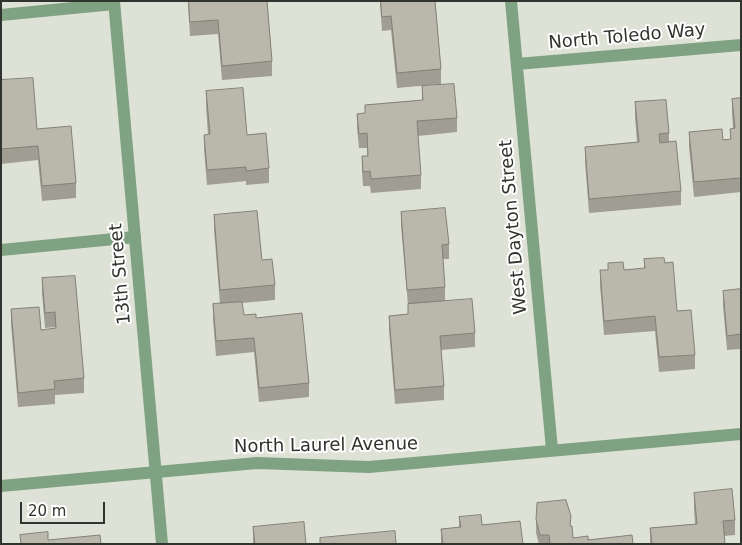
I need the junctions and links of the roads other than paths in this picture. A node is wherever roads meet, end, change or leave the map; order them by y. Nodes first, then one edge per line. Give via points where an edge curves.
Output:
1 (511, 1) edge
2 (114, 3) edge
3 (1, 15) edge
4 (741, 45) edge
5 (517, 64) junction
6 (135, 238) junction
7 (1, 250) edge
8 (741, 434) edge
9 (552, 450) junction
10 (156, 473) junction
11 (1, 486) edge
12 (162, 544) edge

1 - 5 street, West Dayton Street
2 - 3 street
2 - 6 street, 13th Street
4 - 5 street, North Toledo Way
5 - 9 street, West Dayton Street
6 - 7 street
6 - 10 street, 13th Street
8 - 9 street, North Laurel Avenue
9 - 10 street, North Laurel Avenue via 369,467 256,463
10 - 11 street, North Laurel Avenue
10 - 12 street, 13th Street

